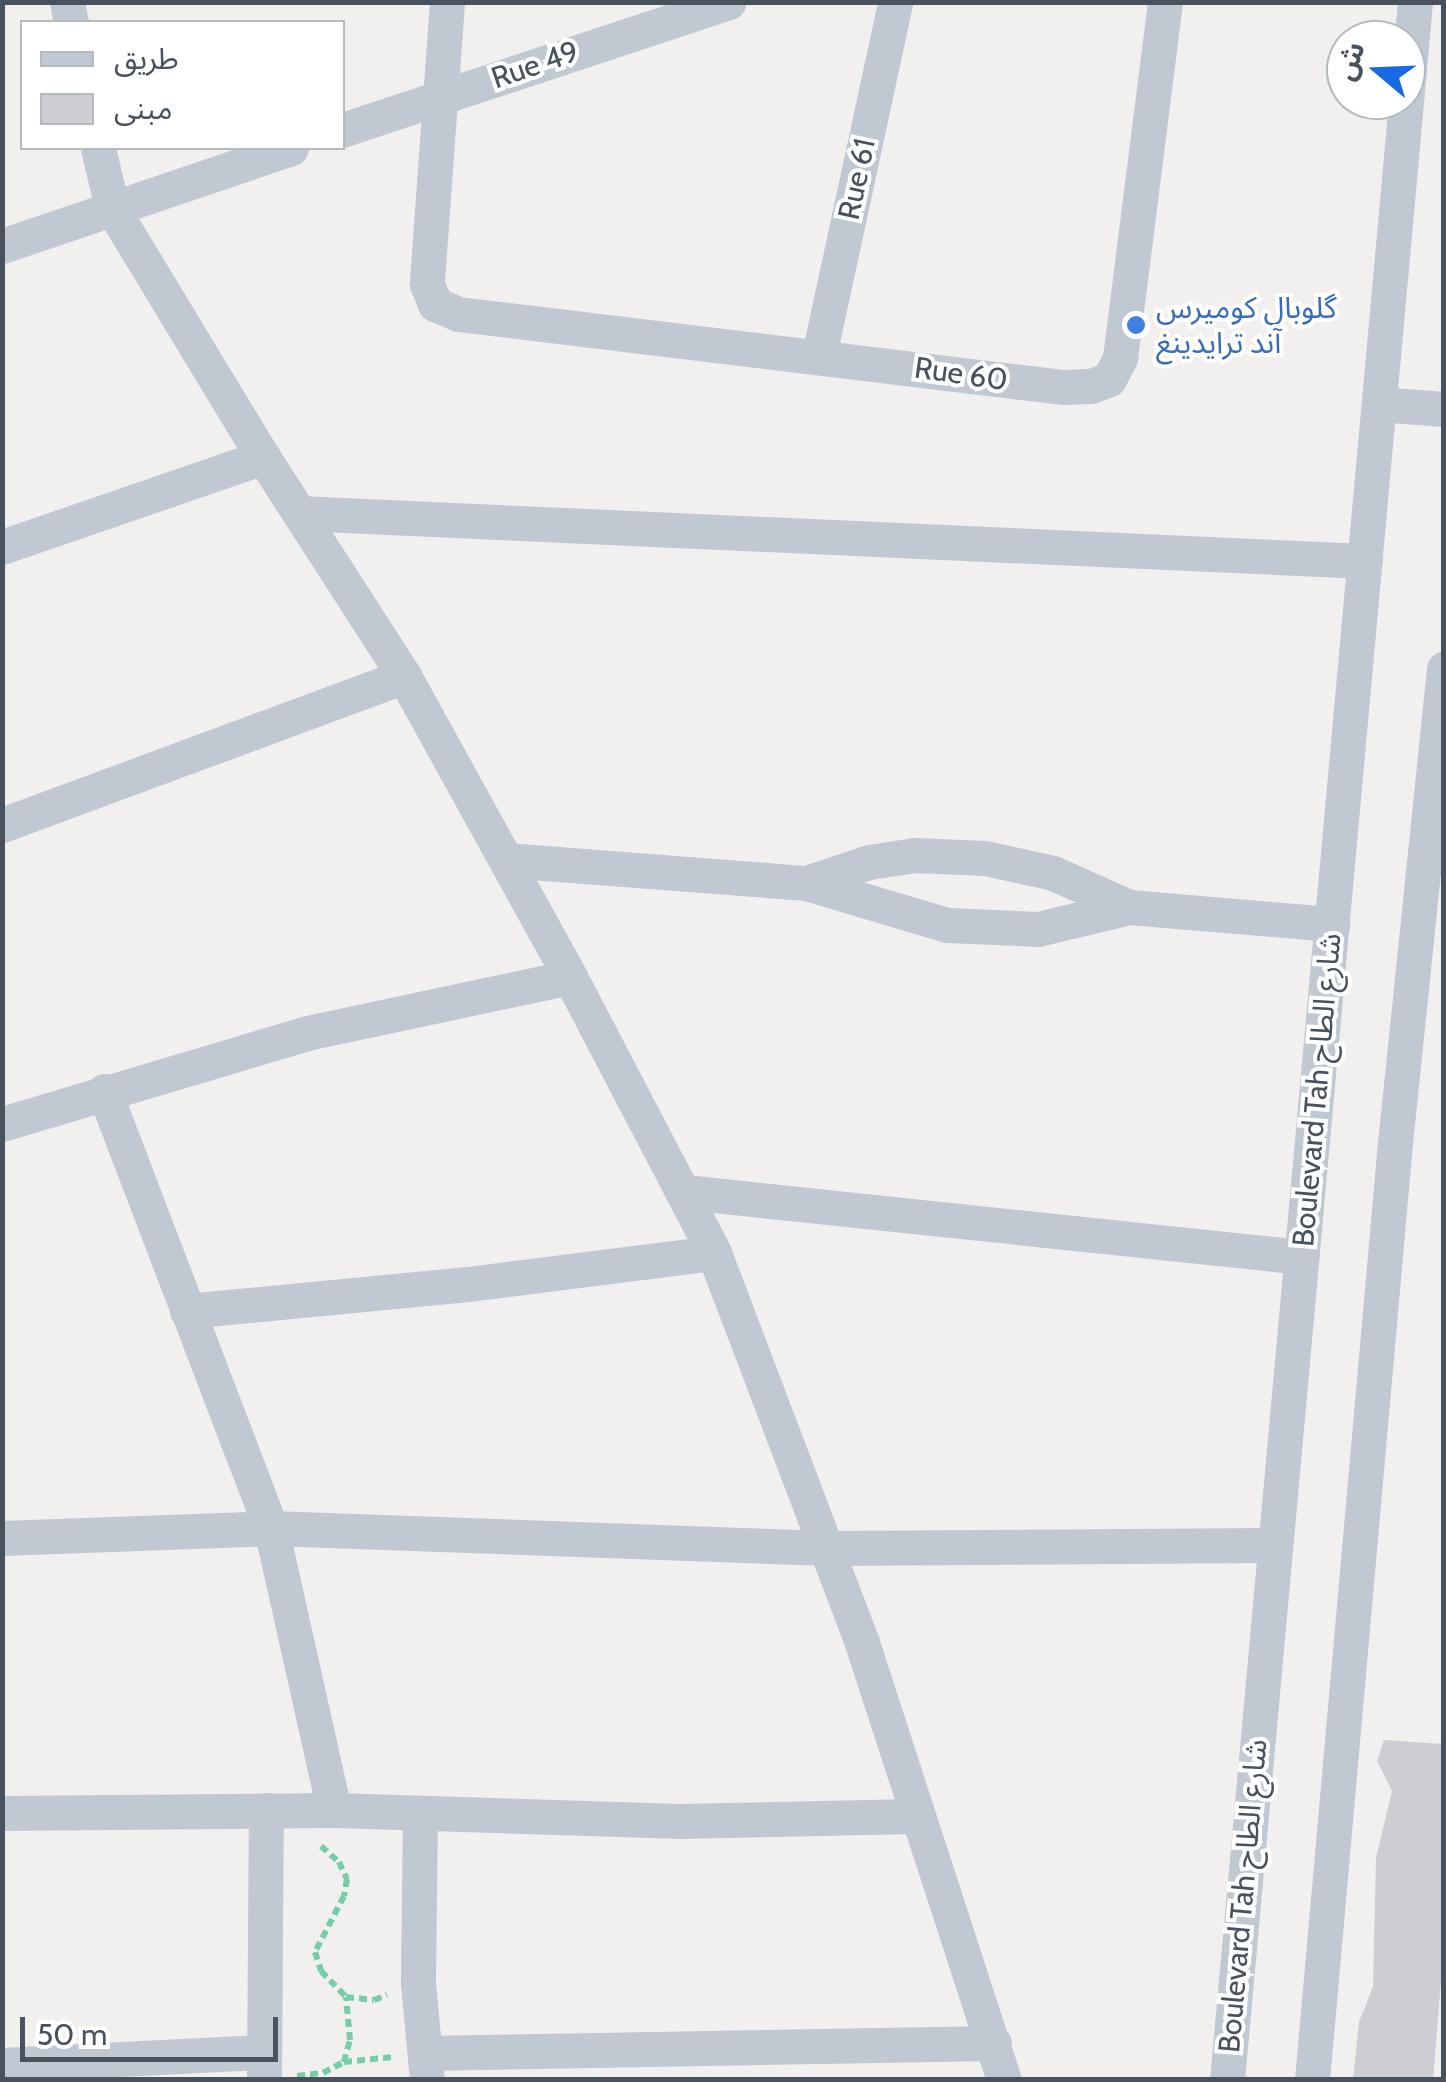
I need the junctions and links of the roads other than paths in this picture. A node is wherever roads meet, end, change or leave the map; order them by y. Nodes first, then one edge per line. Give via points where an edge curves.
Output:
1 (447, 2) edge
2 (895, 2) edge
3 (1164, 2) edge
4 (1415, 2) edge
5 (712, 5) edge
6 (443, 96) junction
7 (345, 129) edge
8 (98, 150) edge
9 (284, 150) edge
10 (112, 208) junction
11 (2, 246) edge
12 (819, 355) junction
13 (1378, 404) junction
14 (1444, 408) edge
15 (263, 458) junction
16 (299, 512) junction
17 (2, 547) edge
18 (1364, 561) junction
19 (1444, 669) edge
20 (404, 676) junction
21 (2, 825) edge
22 (506, 860) junction
23 (806, 883) junction
24 (1130, 907) junction
25 (1332, 924) junction
26 (570, 977) junction
27 (104, 1091) junction
28 (2, 1124) edge
29 (685, 1192) junction
30 (714, 1253) junction
31 (1302, 1257) junction
32 (188, 1311) junction
33 (271, 1528) junction
34 (2, 1538) edge
35 (1275, 1545) junction
36 (828, 1548) junction
37 (279, 1810) junction
38 (334, 1810) junction
39 (420, 1812) junction
40 (2, 1813) edge
41 (916, 1816) junction
42 (994, 2043) junction
43 (2, 2064) edge
44 (427, 2066) edge
45 (271, 2070) edge
46 (1004, 2080) edge
47 (1227, 2080) edge
48 (1312, 2080) edge

1 - 6 street
2 - 12 street, Rue 61
3 - 12 street, Rue 60 via 1120,358 1109,379 1063,387
4 - 13 street, Boulevard Tah شارع الطاح
5 - 6 street, Rue 49
6 - 7 street, Rue 49
6 - 12 street, Rue 60 via 427,284 435,304 458,314
8 - 10 street
9 - 10 street
10 - 11 street
10 - 15 street
13 - 14 street
13 - 18 street, Boulevard Tah شارع الطاح
15 - 16 street
15 - 17 street
16 - 18 street
16 - 20 street
18 - 25 street, Boulevard Tah شارع الطاح
19 - 48 street via 1394,1144
20 - 21 street
20 - 22 street
22 - 23 street
22 - 26 street
23 - 24 street via 947,925 1038,929
23 - 24 street via 869,862 986,858 1053,873
24 - 25 street
25 - 31 street, Boulevard Tah شارع الطاح
26 - 27 street via 307,1033
26 - 29 street
27 - 28 street
27 - 32 street
29 - 30 street
29 - 31 street
30 - 32 street
30 - 36 street
31 - 35 street, Boulevard Tah شارع الطاح
32 - 33 street
33 - 34 street
33 - 36 street
33 - 38 street
35 - 36 street
35 - 47 street, Boulevard Tah شارع الطاح
36 - 41 street
37 - 38 street
37 - 40 street
37 - 45 street
38 - 39 street
39 - 41 street via 681,1821
39 - 44 street via 418,1982
41 - 42 street
42 - 44 street
42 - 46 street
43 - 45 street

